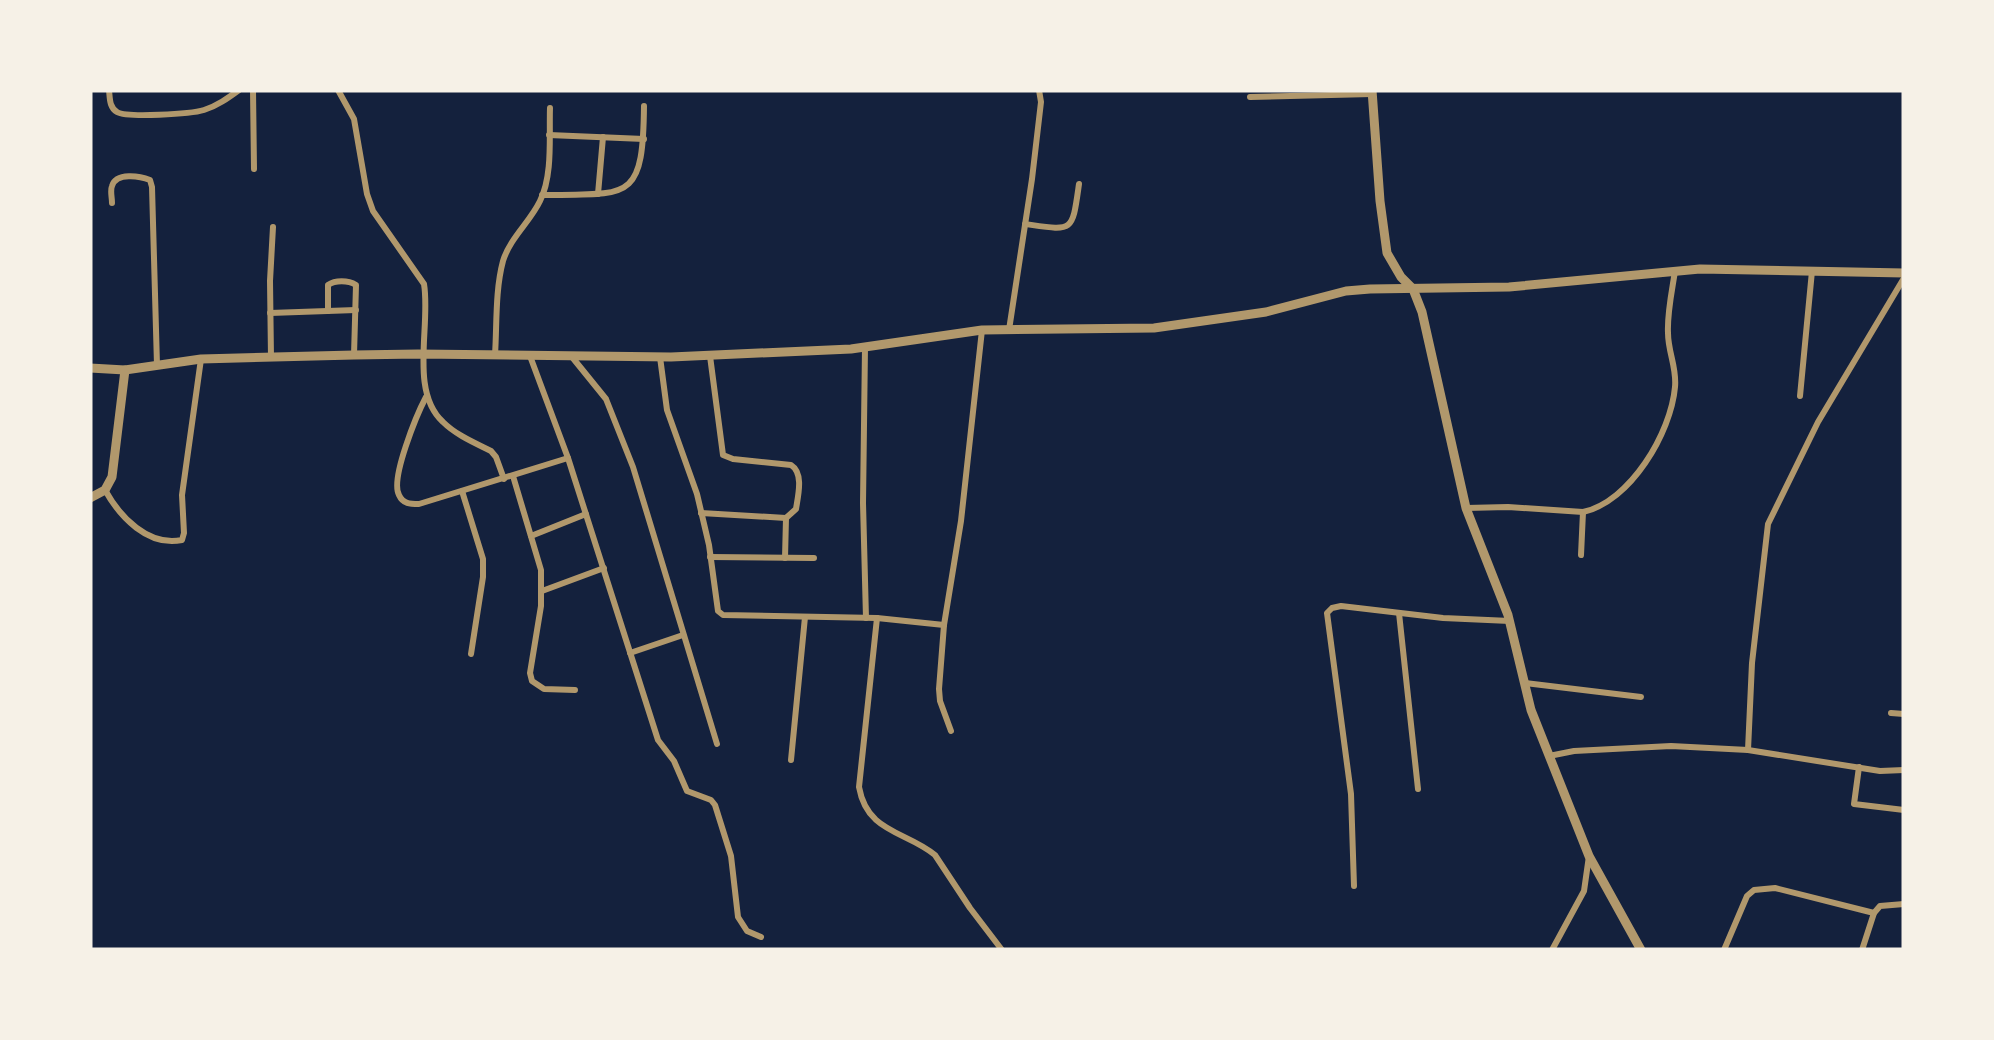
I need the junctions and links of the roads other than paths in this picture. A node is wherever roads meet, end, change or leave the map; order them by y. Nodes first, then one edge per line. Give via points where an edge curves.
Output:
1 (109, 90) edge
2 (239, 90) edge
3 (253, 90) edge
4 (338, 90) edge
5 (1039, 90) edge
6 (1372, 92) edge
7 (1250, 97) dead end
8 (644, 106) dead end
9 (550, 108) dead end
10 (549, 135) junction
11 (603, 136) junction
12 (644, 139) junction
13 (254, 169) dead end
14 (1079, 184) dead end
15 (598, 194) junction
16 (542, 195) junction
17 (112, 203) dead end
18 (1025, 224) junction
19 (272, 227) dead end
20 (1676, 271) junction
21 (1812, 271) junction
22 (1904, 276) edge
23 (1413, 289) junction
24 (356, 310) junction
25 (328, 311) junction
26 (270, 313) junction
27 (982, 330) junction
28 (1009, 330) junction
29 (865, 347) junction
30 (424, 354) junction
31 (495, 355) junction
32 (354, 356) junction
33 (530, 356) junction
34 (710, 356) junction
35 (572, 357) junction
36 (660, 357) junction
37 (271, 358) junction
38 (200, 360) junction
39 (157, 365) junction
40 (90, 368) edge
41 (125, 370) junction
42 (426, 396) junction
43 (1800, 396) dead end
44 (568, 458) junction
45 (513, 476) junction
46 (504, 479) junction
47 (106, 490) junction
48 (462, 491) junction
49 (90, 498) edge
50 (1466, 508) junction
51 (1583, 512) junction
52 (701, 513) junction
53 (586, 514) junction
54 (786, 518) junction
55 (531, 536) junction
56 (1581, 555) dead end
57 (710, 557) junction
58 (785, 558) junction
59 (814, 558) dead end
60 (604, 568) junction
61 (542, 591) junction
62 (1398, 613) junction
63 (806, 617) junction
64 (866, 618) junction
65 (877, 618) junction
66 (1510, 621) junction
67 (944, 626) junction
68 (683, 635) junction
69 (471, 654) dead end
70 (630, 654) junction
71 (1524, 683) junction
72 (575, 690) dead end
73 (1642, 698) dead end
74 (1891, 713) dead end
75 (1904, 714) edge
76 (951, 731) dead end
77 (717, 744) dead end
78 (1748, 750) junction
79 (1549, 756) junction
80 (791, 760) dead end
81 (1859, 768) junction
82 (1904, 770) edge
83 (1418, 789) dead end
84 (1904, 810) edge
85 (1589, 856) junction
86 (1354, 886) dead end
87 (1904, 904) edge
88 (1874, 914) junction
89 (760, 936) dead end
90 (1002, 950) edge
91 (1552, 950) edge
92 (1641, 950) edge
93 (1724, 950) edge
94 (1862, 950) edge

1 - 2 street via 115,111 130,114 200,112
3 - 13 street
4 - 30 street via 354,119 372,211 424,284
5 - 18 street
6 - 7 street
6 - 23 street via 1388,253
8 - 12 street
9 - 10 street
10 - 11 street
10 - 16 street
11 - 12 street
11 - 15 street
12 - 15 street via 630,184
14 - 18 street via 1070,225
15 - 16 street
16 - 31 street via 504,257
17 - 39 street via 115,180 150,180
18 - 28 street
19 - 26 street
20 - 21 street
20 - 23 street
20 - 51 street via 1668,336 1675,385 1666,422 1634,480
21 - 22 street
21 - 43 street
22 - 78 street via 1825,409 1768,524
23 - 28 street via 1346,291 1266,312 1154,328
23 - 50 street
24 - 25 street
24 - 25 street via 356,284 349,282 328,285
24 - 32 street
25 - 26 street
26 - 37 street
27 - 28 street
27 - 29 street
27 - 67 street
29 - 34 street
29 - 64 street
30 - 31 street
30 - 32 street
30 - 42 street
31 - 33 street
32 - 37 street
33 - 35 street
33 - 44 street
34 - 36 street
34 - 54 street via 723,455 797,469 796,509
35 - 36 street
35 - 68 street via 606,399
36 - 52 street via 667,410
37 - 38 street
38 - 39 street
38 - 47 street via 182,540 155,537 132,524
39 - 41 street
40 - 41 street
41 - 47 street
42 - 46 street via 440,420 491,451
42 - 48 street via 396,482 399,497 419,504
44 - 45 street
44 - 53 street
45 - 46 street
45 - 55 street
46 - 48 street
47 - 49 street
48 - 69 street via 482,559
50 - 51 street
50 - 66 street
51 - 56 street
52 - 54 street
52 - 57 street
53 - 55 street
53 - 60 street
54 - 58 street
55 - 61 street
57 - 58 street
57 - 63 street via 723,615
58 - 59 street
60 - 61 street
60 - 70 street
61 - 72 street via 532,681 544,689
62 - 66 street
62 - 83 street
62 - 86 street via 1341,606 1327,612 1350,794
63 - 64 street
63 - 80 street
64 - 65 street
65 - 67 street
65 - 90 street via 860,798 872,818 934,855
66 - 71 street
67 - 76 street via 939,688
68 - 70 street
68 - 77 street
70 - 89 street via 658,740 687,791 715,805 731,856 738,917
71 - 73 street
71 - 79 street
74 - 75 street
78 - 79 street via 1672,746
78 - 81 street
79 - 85 street
81 - 82 street
81 - 84 street via 1854,804
85 - 91 street via 1584,891
85 - 92 street
87 - 88 street via 1880,906
88 - 93 street via 1775,888 1754,890
88 - 94 street

